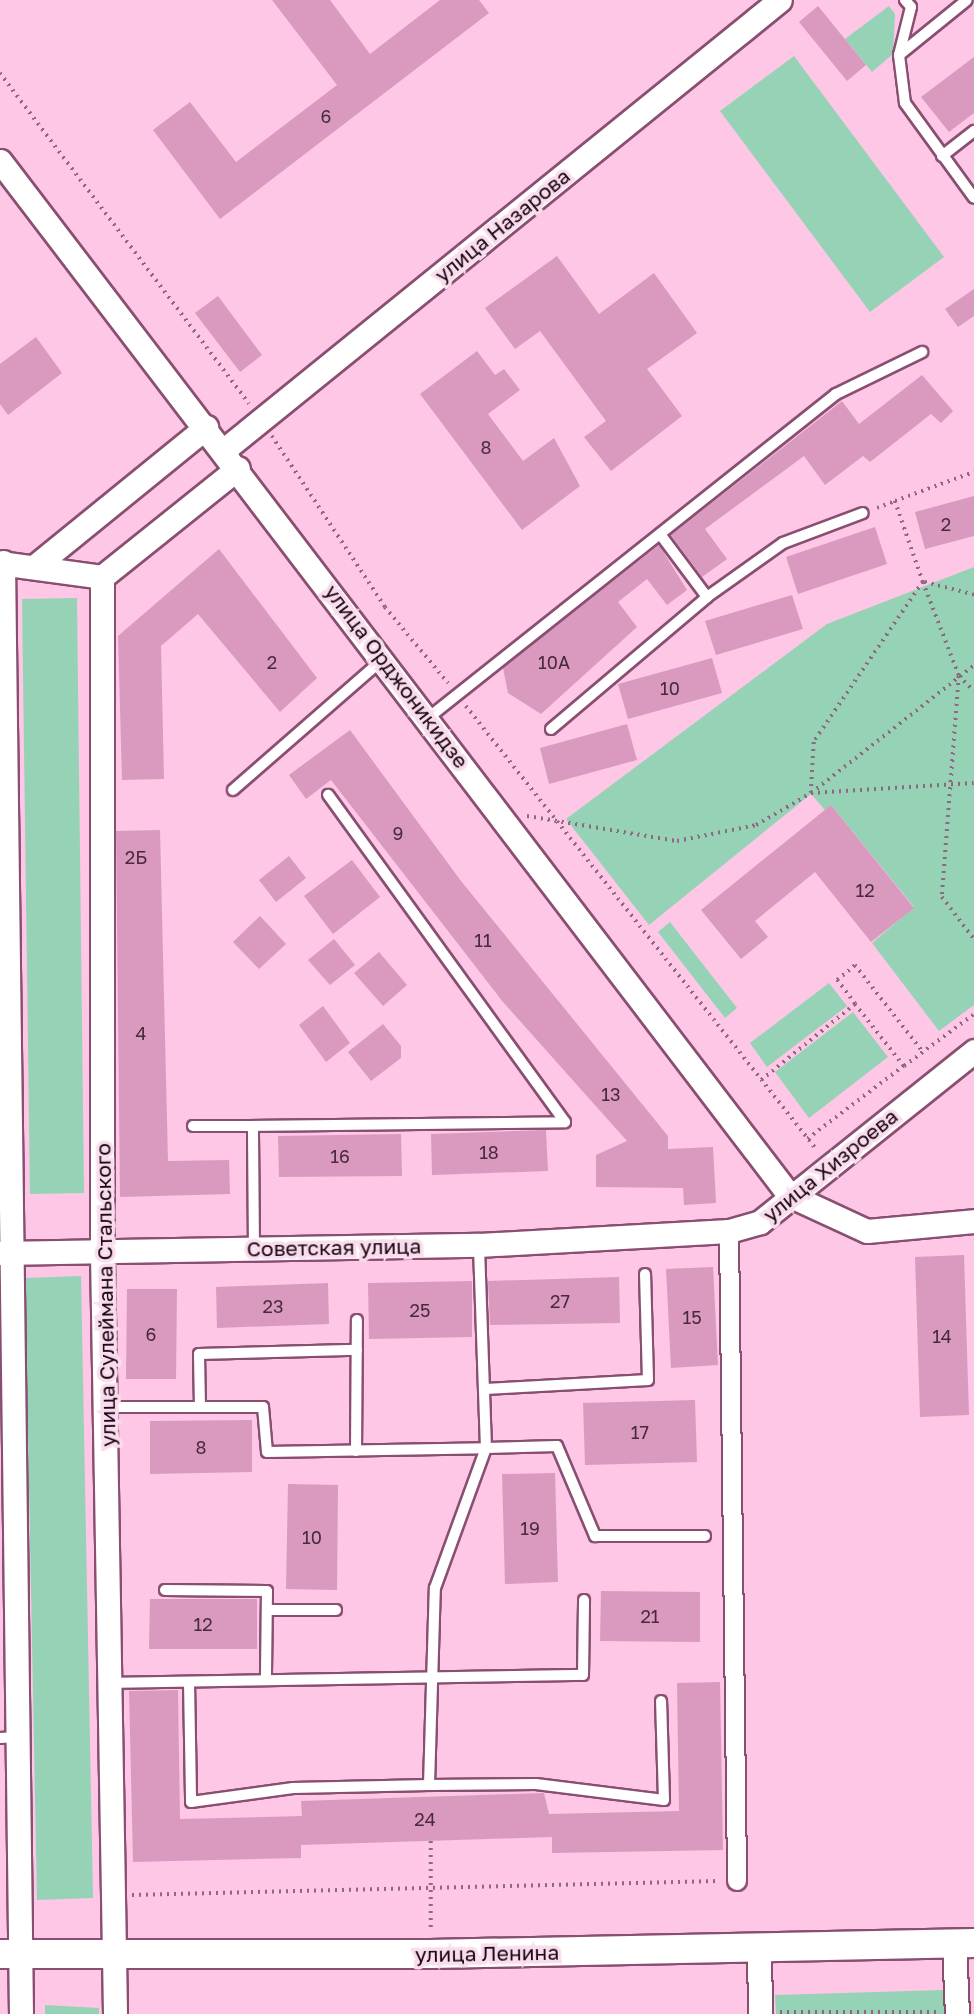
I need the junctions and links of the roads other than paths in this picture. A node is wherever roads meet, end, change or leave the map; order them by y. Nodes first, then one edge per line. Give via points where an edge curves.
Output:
1 (780, 0) edge
2 (905, 0) edge
3 (967, 0) edge
4 (900, 55) junction
5 (974, 131) edge
6 (942, 156) junction
7 (0, 161) edge
8 (974, 198) edge
9 (922, 352) dead end
10 (206, 427) junction
11 (223, 450) junction
12 (238, 468) junction
13 (863, 513) road end
14 (660, 534) junction
15 (2, 562) edge
16 (34, 567) junction
17 (102, 577) junction
18 (707, 597) junction
19 (383, 659) junction
20 (428, 718) junction
21 (551, 729) dead end
22 (233, 790) dead end
23 (328, 795) dead end
24 (4, 885) edge
25 (974, 1051) edge
26 (5, 1085) edge
27 (193, 1126) dead end
28 (253, 1126) junction
29 (789, 1195) junction
30 (974, 1221) edge
31 (729, 1231) junction
32 (667, 1234) joint
33 (479, 1244) junction
34 (254, 1248) junction
35 (8, 1253) edge
36 (102, 1253) junction
37 (645, 1274) dead end
38 (357, 1320) dead end
39 (357, 1350) junction
40 (486, 1389) junction
41 (7, 1402) edge
42 (107, 1407) junction
43 (200, 1407) junction
44 (486, 1448) junction
45 (356, 1451) junction
46 (705, 1536) dead end
47 (165, 1590) dead end
48 (584, 1600) dead end
49 (267, 1610) junction
50 (336, 1610) dead end
51 (429, 1674) junction
52 (266, 1678) junction
53 (189, 1682) junction
54 (110, 1684) junction
55 (661, 1701) dead end
56 (9, 1737) edge
57 (429, 1785) junction
58 (737, 1881) road end
59 (964, 1943) edge
60 (759, 1948) junction
61 (114, 1952) junction
62 (10, 1954) edge
63 (760, 2013) edge
64 (957, 2013) edge
65 (21, 2014) edge
66 (114, 2014) edge

1 - 11 street, улица Назарова
2 - 4 lane via 911,7
3 - 4 lane
4 - 6 lane via 905,103
5 - 6 lane
6 - 8 lane
7 - 10 street, улица Орджоникидзе
9 - 14 lane via 836,394
10 - 11 street, улица Орджоникидзе
10 - 16 street
11 - 12 street, улица Орджоникидзе
12 - 17 street
12 - 19 street, улица Орджоникидзе
13 - 18 lane via 783,543
14 - 18 lane
14 - 20 lane
15 - 16 street
15 - 24 street
16 - 17 street
17 - 36 street, улица Сулеймана Стальского
18 - 21 lane
19 - 20 street, улица Орджоникидзе
19 - 22 lane
20 - 29 street, улица Орджоникидзе
23 - 28 lane via 565,1122
24 - 26 street
25 - 29 street, улица Хизроева
26 - 35 street
27 - 28 lane
28 - 34 lane
29 - 30 street via 867,1231
29 - 31 street, улица Хизроева via 760,1222
31 - 32 street, улица Хизроева
31 - 58 street
32 - 33 street, Советская улица
33 - 34 street, Советская улица
33 - 40 lane
34 - 36 street, Советская улица
35 - 36 street, Советская улица
35 - 41 street
36 - 42 street, улица Сулеймана Стальского
37 - 40 lane via 648,1380
38 - 39 lane
39 - 43 lane via 199,1354
39 - 45 lane
40 - 44 lane
41 - 56 street
42 - 43 lane
42 - 54 street, улица Сулеймана Стальского
43 - 45 lane via 263,1406 267,1452
44 - 45 lane
44 - 46 lane via 557,1446 594,1536
44 - 51 lane via 435,1588
47 - 49 lane via 267,1591
48 - 51 lane via 583,1675
49 - 50 lane
49 - 52 lane
51 - 52 lane
51 - 57 lane
52 - 53 lane
53 - 54 lane
53 - 57 lane via 191,1802 293,1788
54 - 61 street, улица Сулеймана Стальского
55 - 57 lane via 664,1800 536,1784
56 - 62 street
59 - 60 street, улица Ленина
59 - 64 street
60 - 61 street, улица Ленина via 430,1954
60 - 63 street
61 - 62 street, улица Ленина
61 - 66 street, улица Сулеймана Стальского
62 - 65 street

